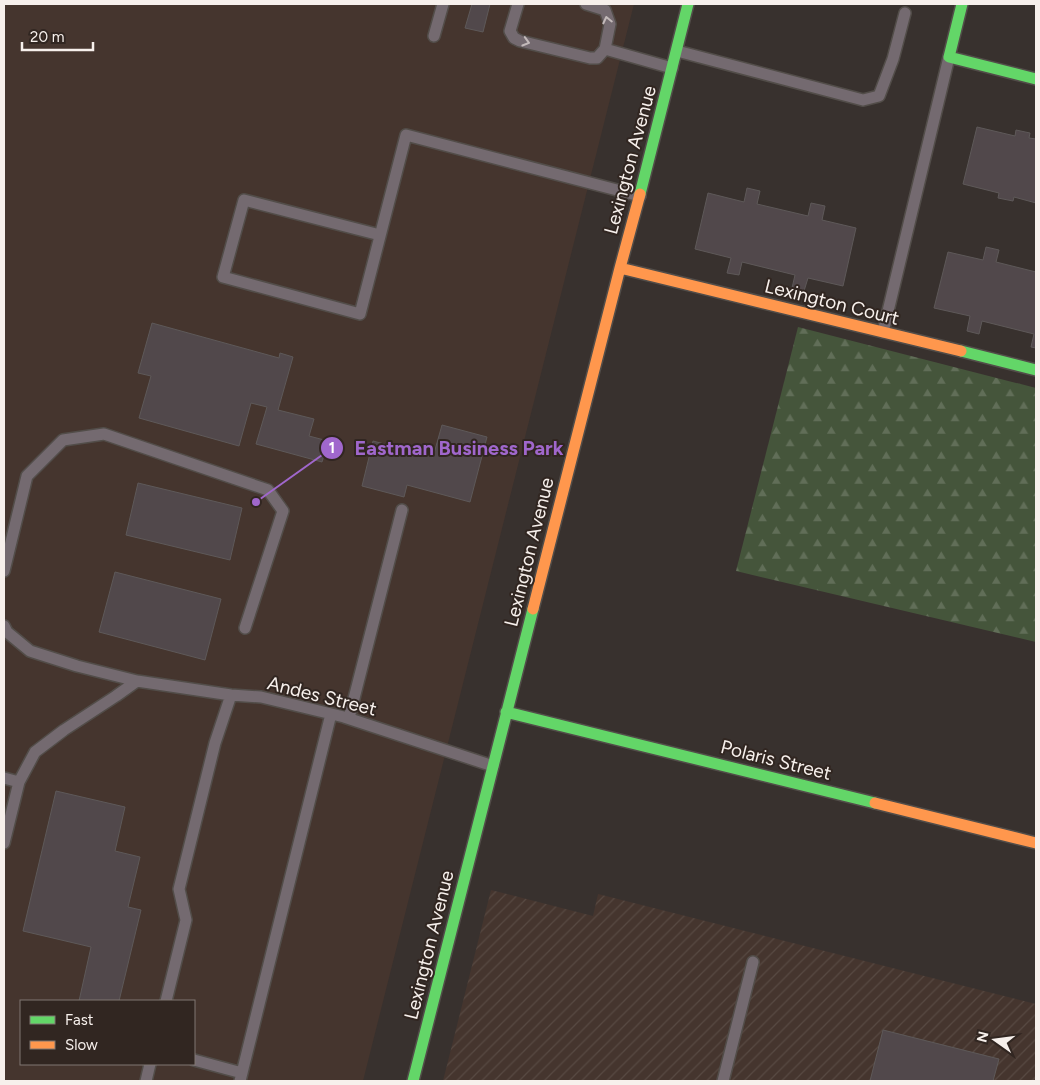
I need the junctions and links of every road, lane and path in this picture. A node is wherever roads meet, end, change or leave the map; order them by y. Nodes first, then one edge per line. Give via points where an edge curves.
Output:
1 (443, 4) edge
2 (518, 4) edge
3 (586, 4) edge
4 (688, 4) edge
5 (962, 4) edge
6 (905, 13) dead end
7 (434, 36) dead end
8 (605, 49) junction
9 (677, 51) junction
10 (949, 57) junction
11 (672, 68) junction
12 (1036, 78) edge
13 (640, 196) junction
14 (380, 235) junction
15 (620, 268) junction
16 (883, 332) junction
17 (1036, 370) edge
18 (402, 510) dead end
19 (4, 571) edge
20 (4, 626) edge
21 (245, 628) dead end
22 (137, 681) junction
23 (231, 695) junction
24 (506, 712) junction
25 (331, 714) junction
26 (349, 718) junction
27 (493, 766) junction
28 (4, 778) edge
29 (19, 782) junction
30 (4, 843) edge
31 (1036, 843) edge
32 (753, 962) dead end
33 (166, 1000) edge
34 (195, 1060) edge
35 (150, 1065) edge
36 (241, 1077) edge
37 (146, 1081) edge
38 (413, 1081) edge
39 (723, 1081) edge

1 - 7 lane
2 -> 8 lane via 510,31 514,38 590,58 597,58
8 -> 3 lane via 610,24 605,10
4 - 9 street, Lexington Avenue
5 - 10 street
6 - 9 lane via 879,96 862,100
8 - 11 lane
9 - 11 street, Lexington Avenue
10 - 12 street
10 - 16 lane
11 - 13 street, Lexington Avenue
13 - 14 lane via 406,134
13 - 15 street, Lexington Avenue
14 - 14 lane via 360,314 223,277 244,200
15 - 16 street, Lexington Court
15 - 24 street, Lexington Avenue
16 - 17 street, Lexington Court
18 - 26 lane
19 - 21 lane via 27,476 63,440 104,434 268,490 283,511
20 - 22 lane, Andes Street via 30,651
22 - 23 lane, Andes Street
22 - 29 lane via 35,752
23 - 25 lane, Andes Street via 261,697
23 - 33 lane via 215,744 179,889 186,920
24 - 27 street, Lexington Avenue
24 - 31 street, Polaris Street
25 - 26 lane, Andes Street
25 - 36 lane
26 - 27 lane, Andes Street
27 - 38 street, Lexington Avenue
28 - 29 lane
29 - 30 lane
32 - 39 lane
34 - 36 lane
35 - 37 lane

